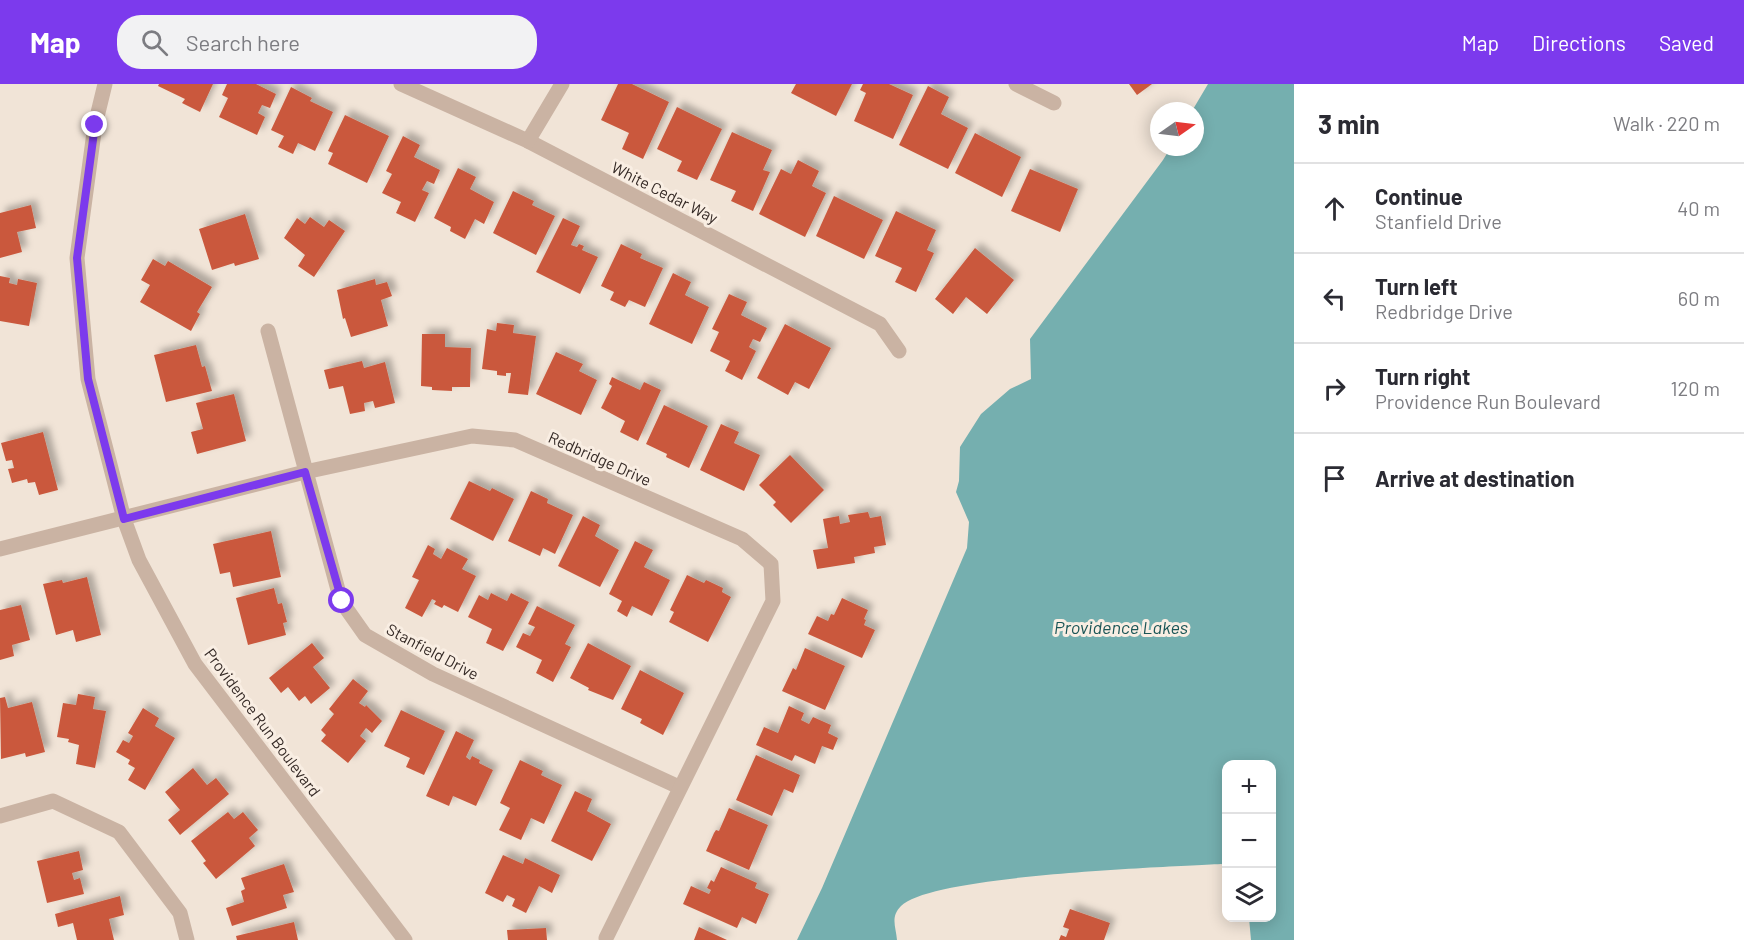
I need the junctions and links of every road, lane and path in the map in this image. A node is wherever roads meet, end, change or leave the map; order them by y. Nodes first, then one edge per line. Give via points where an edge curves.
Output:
1 (105, 84) edge
2 (401, 84) edge
3 (562, 84) edge
4 (1016, 84) edge
5 (1054, 103) dead end
6 (528, 141) junction
7 (268, 331) dead end
8 (899, 351) dead end
9 (305, 472) junction
10 (124, 519) junction
11 (0, 549) edge
12 (679, 787) junction
13 (0, 816) edge
14 (606, 938) dead end
15 (187, 940) edge
16 (405, 940) edge

1 - 10 street, Providence Run Boulevard via 95,125 77,258 88,379
2 - 6 street, White Cedar Way
3 - 6 street
4 - 5 street
6 - 8 street, White Cedar Way via 880,324
7 - 9 street, Stanfield Drive
9 - 10 street, Redbridge Drive
9 - 12 street, Stanfield Drive via 342,601 365,635 433,674
9 - 12 street, Redbridge Drive via 472,436 515,440 742,539 771,564 772,601
10 - 11 street, Redbridge Drive
10 - 16 street, Providence Run Boulevard via 139,560 195,664
12 - 14 street, Redbridge Drive
13 - 15 street via 53,801 119,832 180,913

